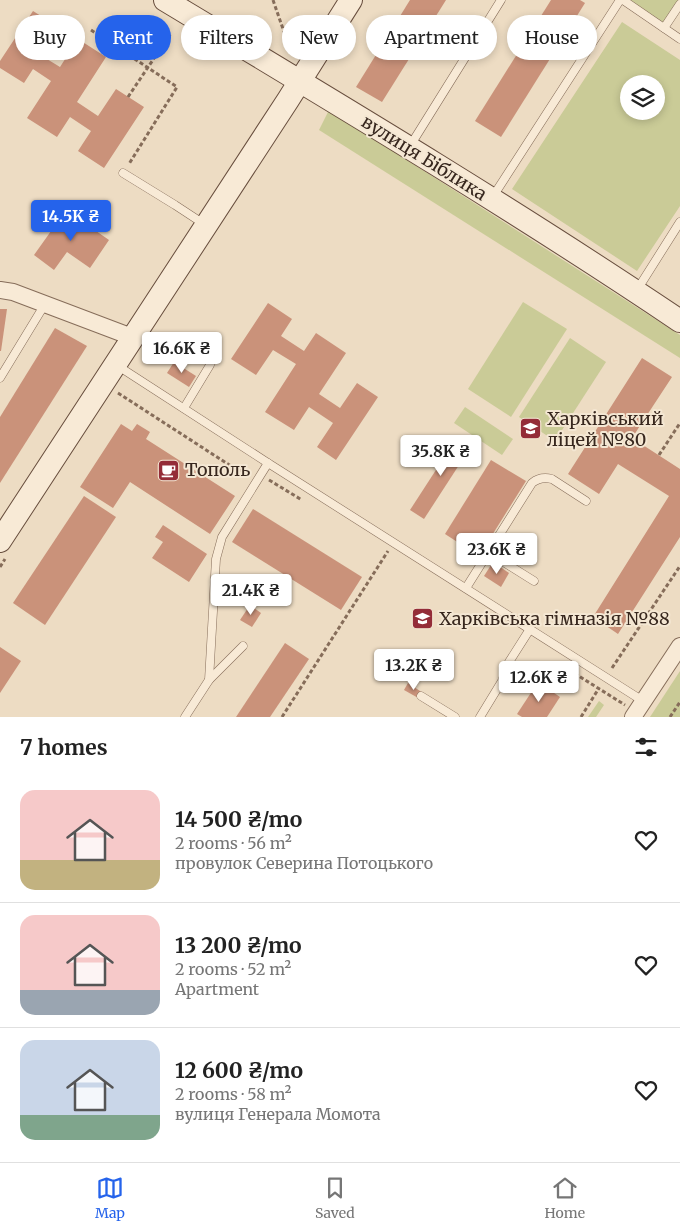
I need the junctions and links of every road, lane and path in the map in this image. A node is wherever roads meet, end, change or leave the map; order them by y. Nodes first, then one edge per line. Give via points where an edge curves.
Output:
1 (166, 0) edge
2 (273, 0) edge
3 (351, 0) edge
4 (501, 0) edge
5 (621, 0) edge
6 (680, 4) edge
7 (664, 28) junction
8 (91, 30) dead end
9 (680, 39) edge
10 (153, 60) edge
11 (148, 67) junction
12 (297, 70) junction
13 (128, 97) dead end
14 (409, 148) junction
15 (123, 173) joint
16 (492, 199) junction
17 (680, 222) edge
18 (206, 225) junction
19 (0, 290) edge
20 (636, 291) junction
21 (45, 304) junction
22 (680, 320) edge
23 (132, 337) junction
24 (115, 364) junction
25 (210, 365) dead end
26 (0, 378) edge
27 (116, 391) dead end
28 (184, 408) junction
29 (680, 423) edge
30 (659, 455) dead end
31 (268, 463) junction
32 (250, 473) dead end
33 (267, 478) dead end
34 (586, 501) dead end
35 (307, 503) dead end
36 (0, 541) edge
37 (393, 542) junction
38 (380, 548) dead end
39 (388, 553) dead end
40 (489, 553) junction
41 (680, 566) edge
42 (534, 581) dead end
43 (466, 588) junction
44 (530, 629) junction
45 (243, 646) dead end
46 (680, 646) edge
47 (553, 659) dead end
48 (612, 670) dead end
49 (209, 680) junction
50 (601, 686) dead end
51 (421, 696) dead end
52 (643, 701) junction
53 (680, 702) edge
54 (630, 712) edge
55 (185, 717) edge
56 (282, 717) edge
57 (455, 717) edge
58 (480, 717) edge
59 (581, 717) edge
60 (670, 717) edge

1 - 12 street, вулиця Біблика
2 - 12 path
3 - 12 street
4 - 14 lane
5 - 7 lane
5 - 16 lane
6 - 7 lane
7 - 9 lane
8 - 11 path
10 - 11 path
11 - 13 path
11 - 15 path via 177,87
12 - 14 street, вулиця Біблика
12 - 18 street
14 - 16 street, вулиця Біблика
15 - 18 lane
16 - 20 street, вулиця Біблика
17 - 20 lane
18 - 23 street
19 - 21 street
20 - 22 street, вулиця Біблика
21 - 23 street
21 - 26 lane
23 - 24 street
24 - 28 lane
24 - 36 street
25 - 28 lane
27 - 32 path via 234,468
28 - 31 lane
29 - 30 path
31 - 37 lane
31 - 49 lane via 222,538 216,559
33 - 35 path
34 - 40 lane via 552,479 536,480
37 - 43 lane
37 - 56 path
38 - 39 path
40 - 42 lane
40 - 43 lane
41 - 48 path
43 - 44 lane
44 - 52 lane
44 - 58 lane
45 - 49 lane
46 - 52 street
47 - 54 path
49 - 55 lane
50 - 59 path
51 - 57 lane
52 - 54 street
53 - 60 path

